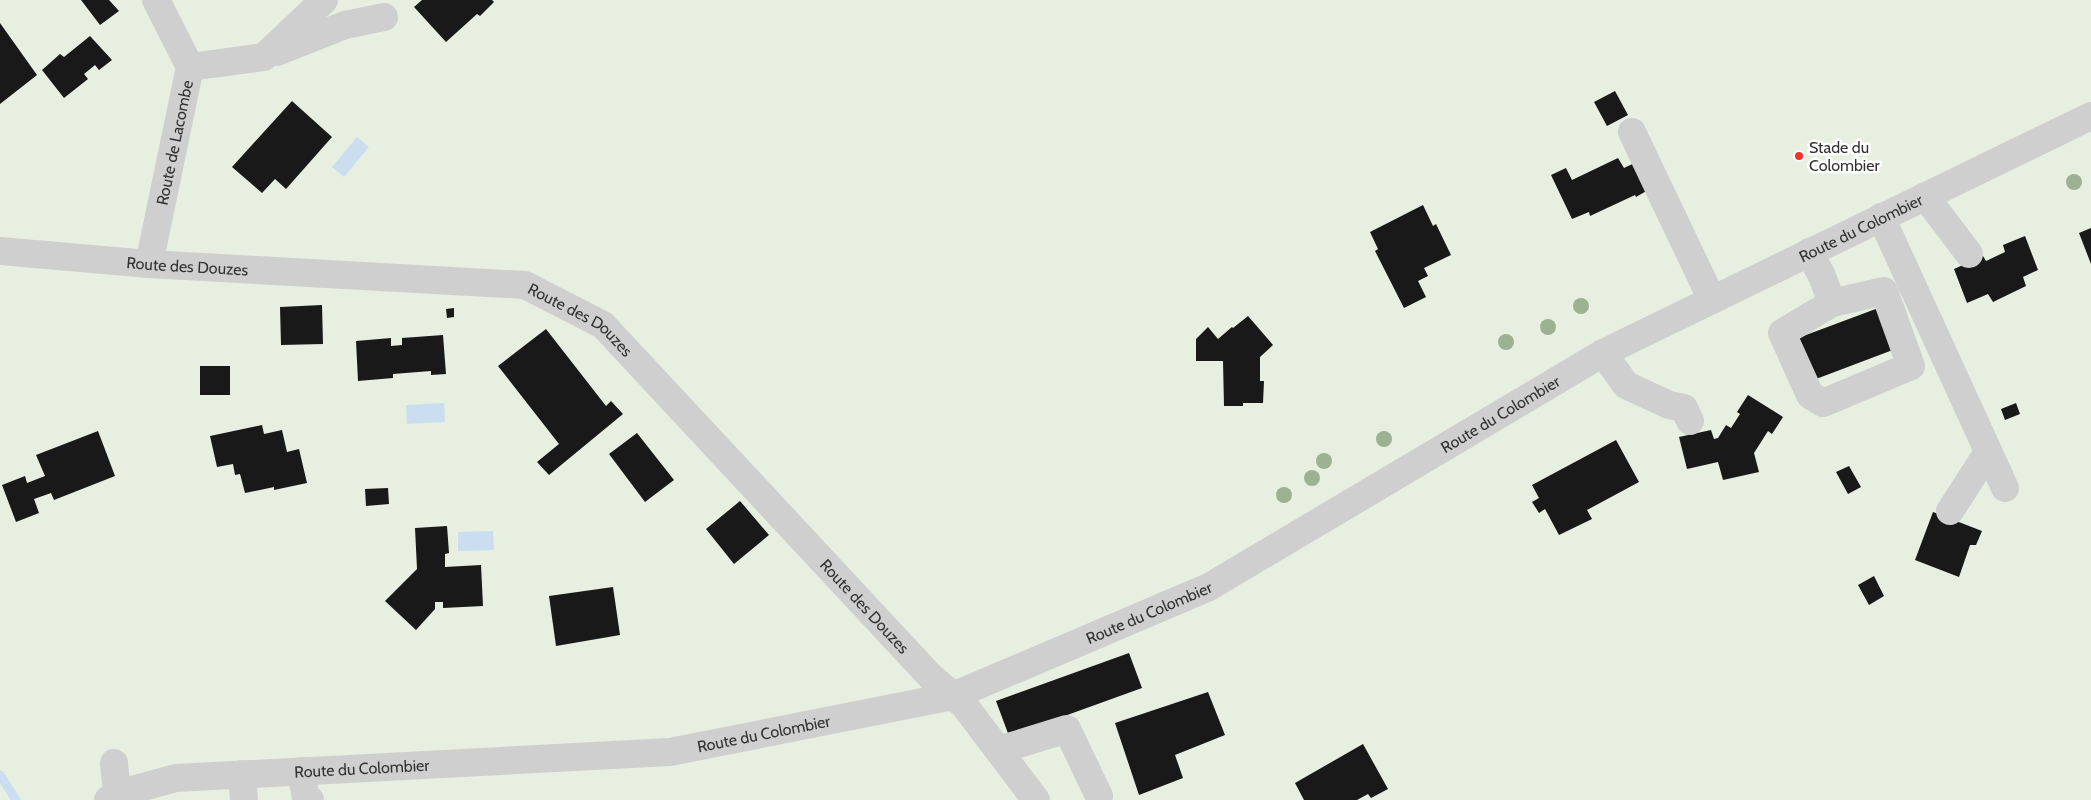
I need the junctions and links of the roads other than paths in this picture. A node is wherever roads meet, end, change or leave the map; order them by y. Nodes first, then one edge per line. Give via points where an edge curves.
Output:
1 (156, 0) edge
2 (324, 0) edge
3 (384, 17) dead end
4 (264, 57) junction
5 (190, 67) junction
6 (2091, 116) edge
7 (1632, 132) dead end
8 (1925, 196) junction
9 (1881, 217) junction
10 (0, 251) edge
11 (1809, 252) junction
12 (1969, 254) dead end
13 (150, 264) junction
14 (1712, 300) junction
15 (1832, 303) junction
16 (1603, 353) junction
17 (1690, 421) dead end
18 (1988, 452) junction
19 (2005, 488) dead end
20 (1950, 511) dead end
21 (953, 696) junction
22 (999, 750) junction
23 (114, 763) dead end
24 (301, 771) junction
25 (243, 787) edge
26 (1099, 796) dead end
27 (113, 797) edge
28 (310, 800) edge
29 (1036, 800) edge

1 - 5 street, Route de Lacombe
2 - 4 street
3 - 4 street via 345,25
4 - 5 street
5 - 13 street, Route de Lacombe
6 - 8 street, Route du Colombier
7 - 14 street
8 - 9 street, Route du Colombier
8 - 12 street
9 - 11 street, Route du Colombier
9 - 18 street
10 - 13 street, Route des Douzes
11 - 14 street, Route du Colombier
11 - 15 street
13 - 21 street, Route des Douzes via 525,285 603,325 931,677
14 - 16 street, Route du Colombier
15 - 15 street via 1782,333 1810,396 1823,403 1911,366 1884,291
16 - 17 street via 1626,385 1669,405 1684,408
16 - 21 street, Route du Colombier via 1209,587
18 - 19 street
18 - 20 street
21 - 22 street, Route des Douzes via 964,705
21 - 24 street, Route du Colombier via 670,752
22 - 26 street via 1067,729
22 - 29 street, Route des Douzes
23 - 27 street
24 - 25 street, Route du Colombier
24 - 28 street via 306,798
25 - 27 street, Route du Colombier via 176,778

